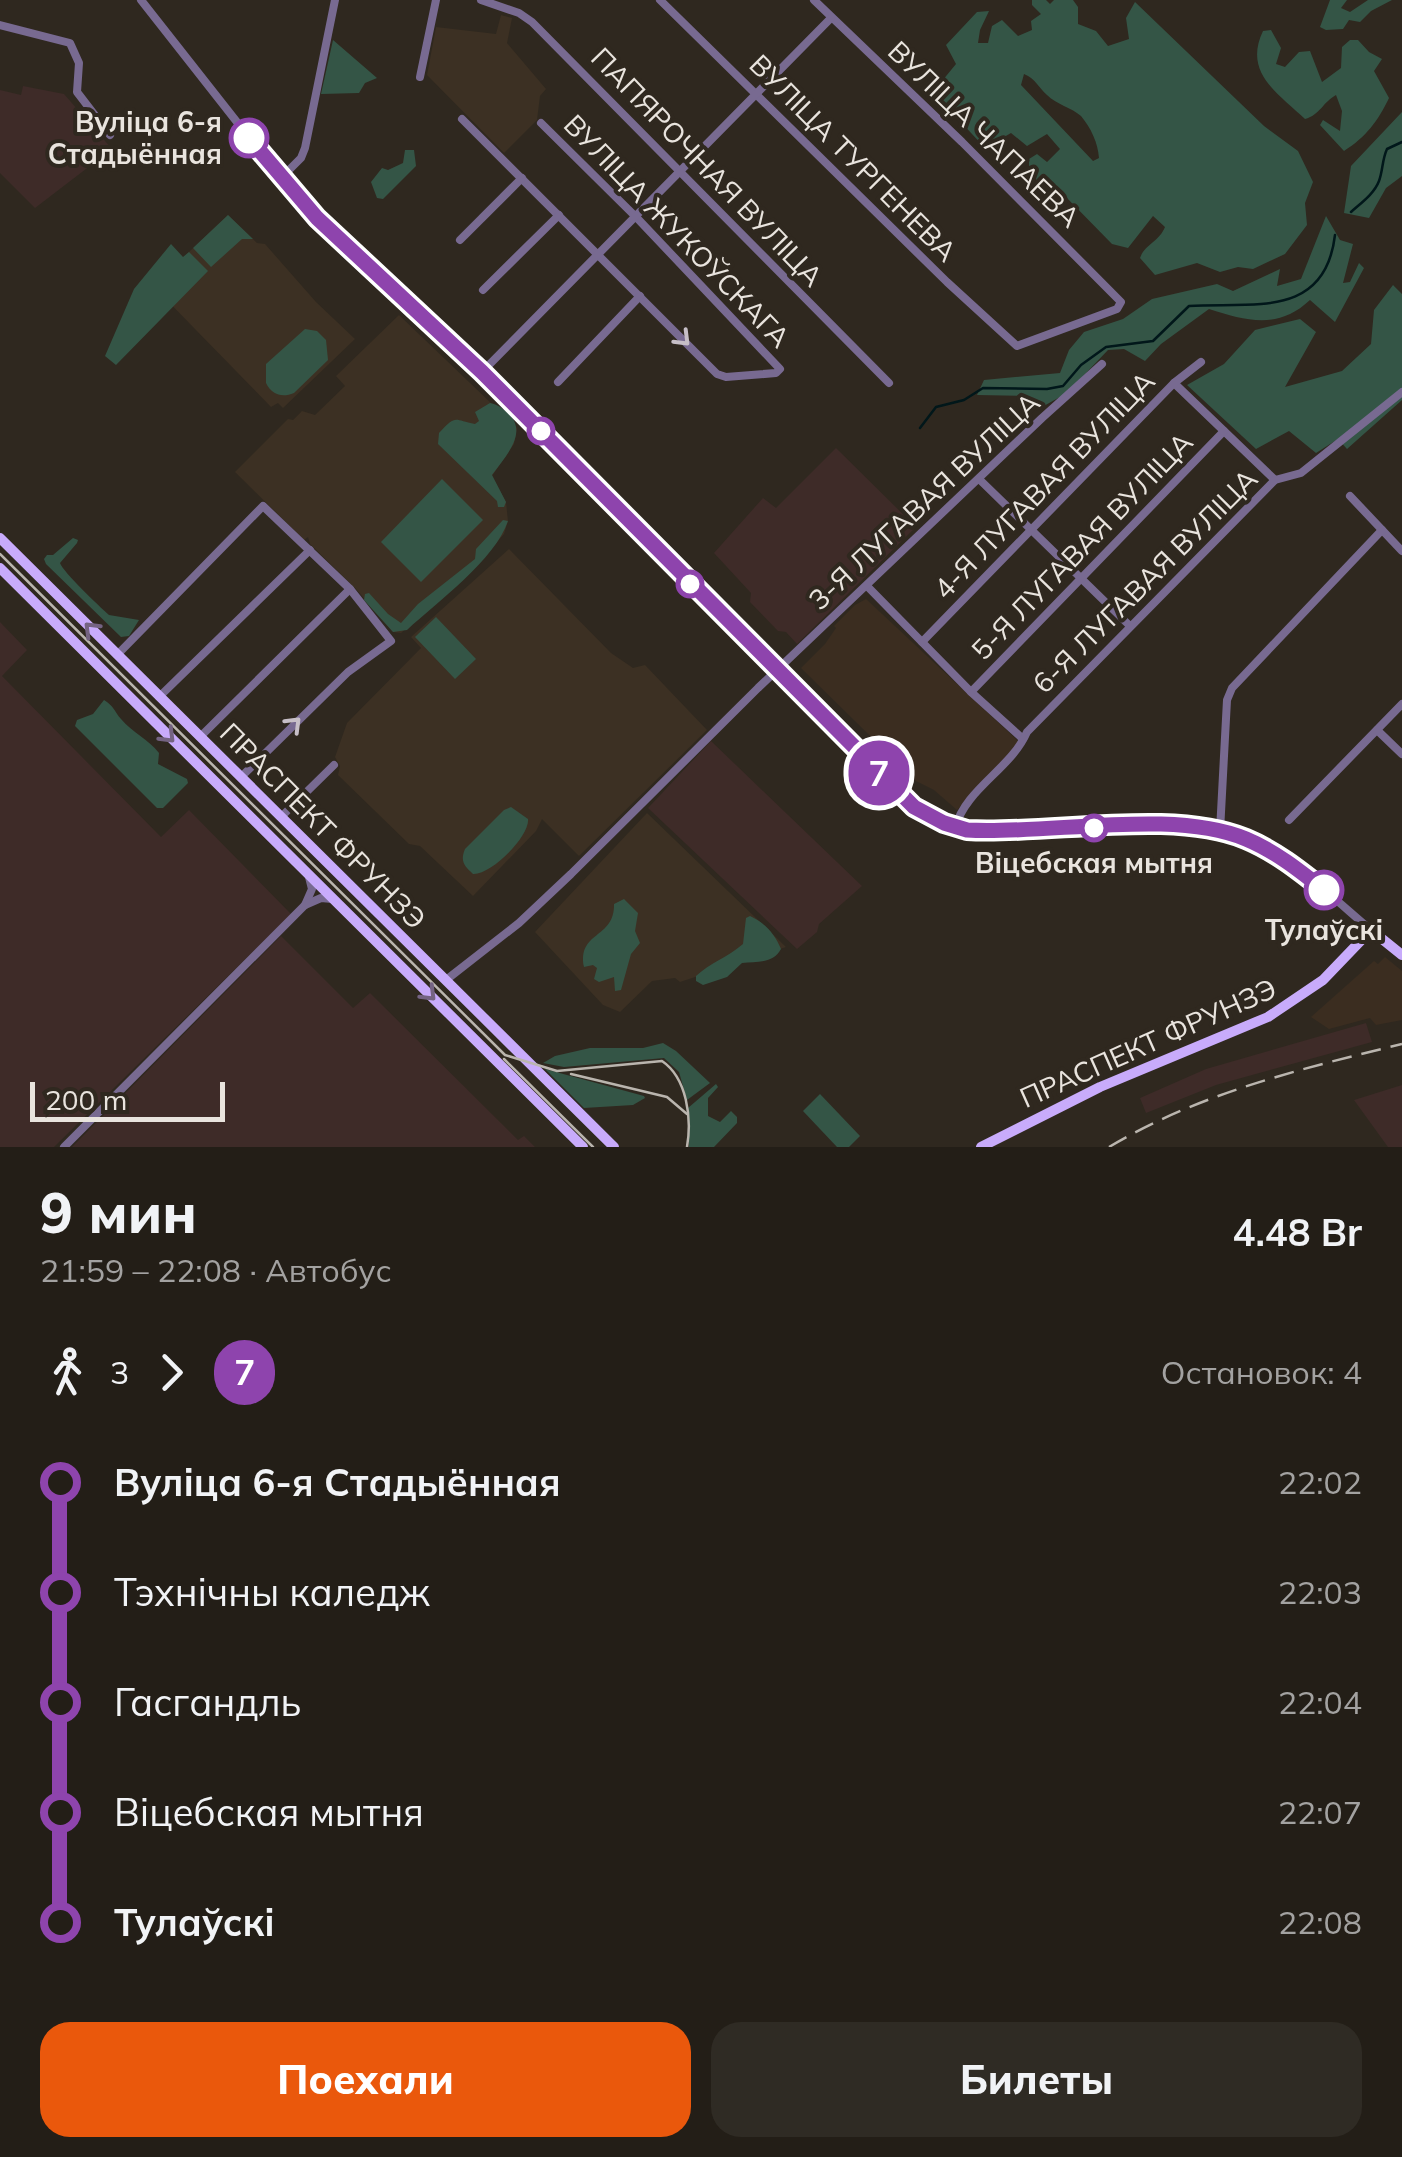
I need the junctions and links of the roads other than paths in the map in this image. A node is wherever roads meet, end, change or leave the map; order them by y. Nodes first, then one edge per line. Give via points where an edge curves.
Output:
1 (142, 0) edge
2 (336, 0) edge
3 (436, 0) edge
4 (481, 0) edge
5 (660, 0) edge
6 (814, 0) edge
7 (497, 2) edge
8 (831, 18) junction
9 (0, 25) edge
10 (420, 77) dead end
11 (758, 96) junction
12 (462, 119) dead end
13 (541, 123) dead end
14 (110, 135) dead end
15 (682, 172) junction
16 (280, 178) junction
17 (522, 178) junction
18 (558, 215) junction
19 (637, 218) junction
20 (460, 240) dead end
21 (599, 255) junction
22 (483, 290) dead end
23 (640, 296) junction
24 (1017, 346) joint
25 (1200, 362) dead end
26 (1102, 364) dead end
27 (482, 372) junction
28 (558, 382) dead end
29 (889, 383) dead end
30 (1174, 383) junction
31 (1402, 392) edge
32 (1224, 431) junction
33 (979, 479) junction
34 (1275, 480) junction
35 (1350, 496) dead end
36 (1382, 530) junction
37 (1031, 531) junction
38 (0, 538) edge
39 (310, 550) junction
40 (1402, 551) edge
41 (0, 568) edge
42 (1082, 580) junction
43 (867, 586) junction
44 (350, 589) junction
45 (1130, 626) junction
46 (922, 642) junction
47 (117, 655) junction
48 (776, 671) junction
49 (972, 692) junction
50 (159, 696) junction
51 (1402, 704) edge
52 (1377, 730) junction
53 (200, 737) junction
54 (1024, 739) junction
55 (1402, 754) edge
56 (334, 765) dead end
57 (241, 777) junction
58 (282, 817) junction
59 (1288, 820) dead end
60 (956, 828) junction
61 (1220, 830) junction
62 (309, 876) junction
63 (332, 899) junction
64 (305, 905) junction
65 (384, 918) junction
66 (1371, 930) junction
67 (368, 933) junction
68 (413, 946) junction
69 (1402, 955) edge
70 (392, 958) junction
71 (446, 980) junction
72 (1000, 1142) edge
73 (64, 1147) edge
74 (583, 1147) edge
75 (614, 1147) edge
76 (981, 1147) edge

1 - 16 street
2 - 16 street via 305,148
3 - 10 street
4 - 7 street, ПАПЯРОЧНАЯ ВУЛІЦА
5 - 11 street, ВУЛІЦА ТУРГЕНЕВА
6 - 8 street, ВУЛІЦА ЧАПАЕВА
7 - 15 street, ПАПЯРОЧНАЯ ВУЛІЦА via 532,22
8 - 11 street
8 - 24 street, ВУЛІЦА ЧАПАЕВА via 1121,302 1117,310
9 - 14 street via 70,42 79,63 77,92
11 - 15 street
11 - 24 street, ВУЛІЦА ТУРГЕНЕВА
12 - 17 street
13 - 19 street, ВУЛІЦА ЖУКОЎСКАГА
15 - 19 street
15 - 29 street, ПАПЯРОЧНАЯ ВУЛІЦА
16 - 27 street
17 - 18 street
17 - 20 street
18 - 21 street
18 - 22 street
19 - 21 street
23 -> 19 street, ВУЛІЦА ЖУКОЎСКАГА via 717,374 780,370
21 - 23 street
21 - 27 street
23 - 28 street
25 - 30 street, 4-Я ЛУГАВАЯ ВУЛІЦА
26 - 33 street, 3-Я ЛУГАВАЯ ВУЛІЦА
27 - 48 street
30 - 32 street
30 - 37 street, 4-Я ЛУГАВАЯ ВУЛІЦА
31 - 34 street, 6-Я ЛУГАВАЯ ВУЛІЦА via 1301,473
32 - 34 street
32 - 42 street, 5-Я ЛУГАВАЯ ВУЛІЦА
33 - 37 street
33 - 43 street, 3-Я ЛУГАВАЯ ВУЛІЦА
34 - 45 street, 6-Я ЛУГАВАЯ ВУЛІЦА
35 - 36 street
36 - 40 street
36 - 61 street via 1232,688
37 - 42 street
37 - 46 street, 4-Я ЛУГАВАЯ ВУЛІЦА
47 -> 38 main road, ПРАСПЕКТ ФРУНЗЭ
39 - 44 street
39 - 47 street via 263,506
39 - 50 street
41 -> 62 main road, ПРАСПЕКТ ФРУНЗЭ
42 - 45 street
42 - 49 street, 5-Я ЛУГАВАЯ ВУЛІЦА
43 - 46 street
43 - 48 street, 3-Я ЛУГАВАЯ ВУЛІЦА
44 - 53 street
57 -> 44 street via 348,672 391,641
45 - 54 street, 6-Я ЛУГАВАЯ ВУЛІЦА
46 - 49 street
47 - 50 main road, ПРАСПЕКТ ФРУНЗЭ
48 - 60 street via 904,799
48 - 71 street, 3-Я ЛУГАВАЯ ВУЛІЦА via 572,874
49 - 54 street
50 - 53 main road, ПРАСПЕКТ ФРУНЗЭ
51 - 52 street
52 - 55 street
52 - 59 street
53 - 57 main road, ПРАСПЕКТ ФРУНЗЭ
54 - 60 street, 6-Я ЛУГАВАЯ ВУЛІЦА via 962,810
56 - 58 street
57 - 58 main road, ПРАСПЕКТ ФРУНЗЭ
58 - 65 main road, ПРАСПЕКТ ФРУНЗЭ
60 - 61 street
61 - 66 street via 1285,860
62 - 63 main road, ПРАСПЕКТ ФРУНЗЭ
62 - 64 street
63 - 64 street
63 - 67 main road, ПРАСПЕКТ ФРУНЗЭ
64 - 73 street
65 - 67 main road via 385,935
65 - 68 main road, ПРАСПЕКТ ФРУНЗЭ
66 - 69 main road
66 - 72 main road, ПРАСПЕКТ ФРУНЗЭ via 1323,980 1268,1017 1100,1087
67 - 70 main road, ПРАСПЕКТ ФРУНЗЭ
68 - 70 main road via 394,944
68 - 71 main road, ПРАСПЕКТ ФРУНЗЭ
70 -> 74 main road, ПРАСПЕКТ ФРУНЗЭ
71 - 75 main road, ПРАСПЕКТ ФРУНЗЭ
72 - 76 main road, ПРАСПЕКТ ФРУНЗЭ

